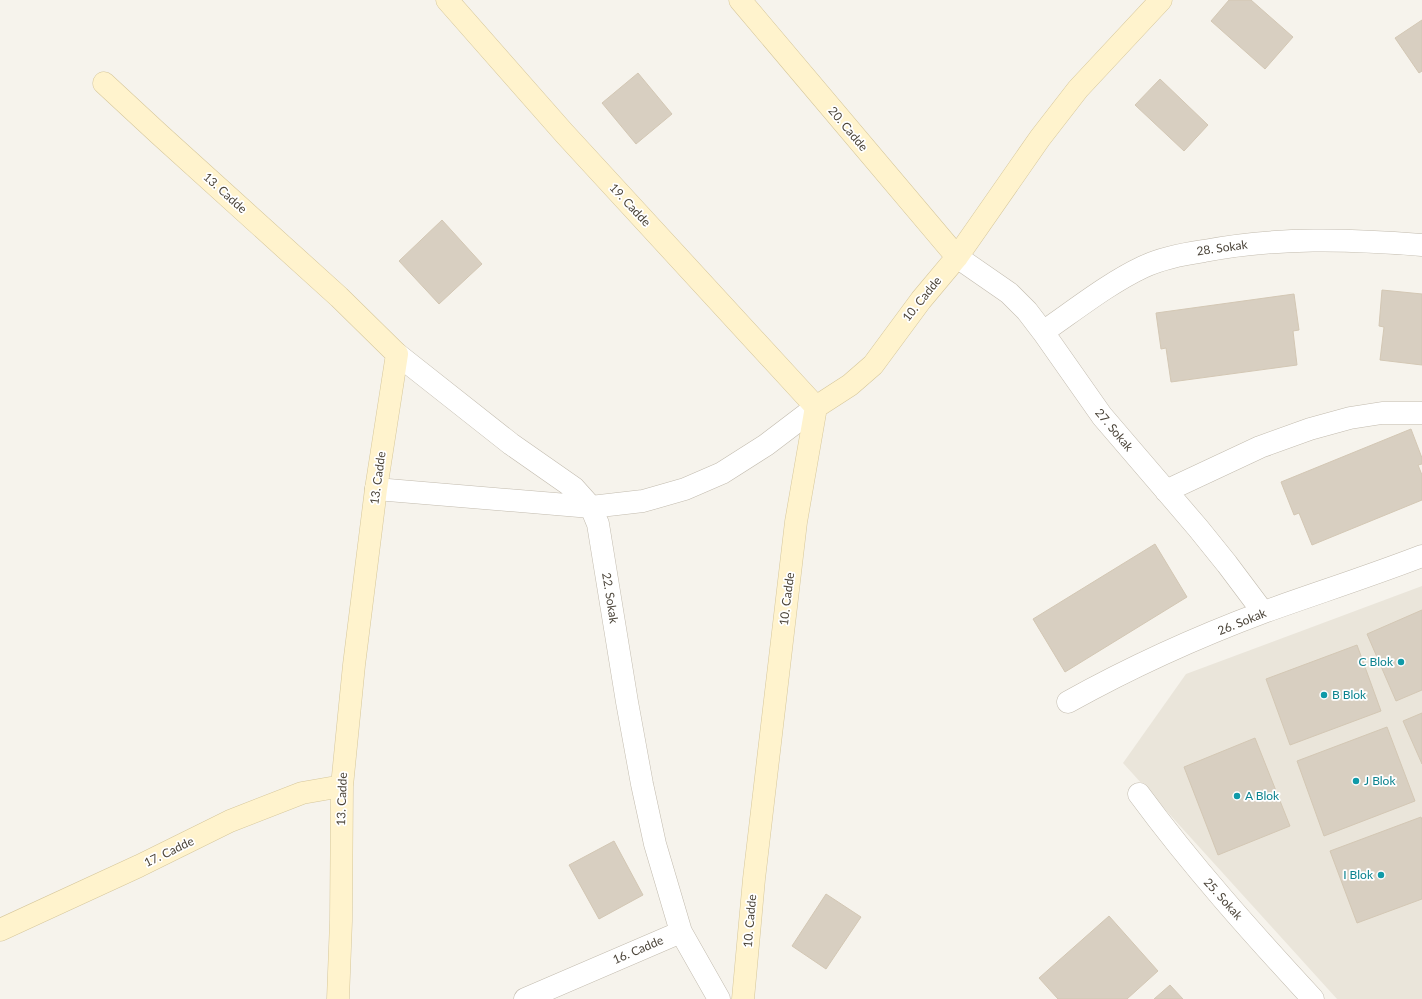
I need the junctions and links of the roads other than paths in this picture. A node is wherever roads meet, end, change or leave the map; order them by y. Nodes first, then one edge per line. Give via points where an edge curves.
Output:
1 (447, 0) edge
2 (740, 0) edge
3 (1161, 0) edge
4 (104, 83) dead end
5 (1422, 245) edge
6 (957, 257) junction
7 (1043, 332) junction
8 (397, 354) junction
9 (816, 407) junction
10 (1422, 413) edge
11 (376, 489) junction
12 (1166, 491) junction
13 (591, 507) junction
14 (1422, 556) edge
15 (1263, 612) junction
16 (1068, 702) dead end
17 (342, 786) junction
18 (1139, 794) dead end
19 (0, 930) edge
20 (681, 932) junction
21 (338, 999) edge
22 (525, 999) edge
23 (719, 999) edge
24 (742, 999) edge
25 (1313, 999) edge

1 - 9 street, 19. Cadde via 564,133
2 - 6 street, 20. Cadde
3 - 6 street, 10. Cadde via 1078,89 1040,138
4 - 8 street, 13. Cadde via 339,297
5 - 7 street, 28. Sokak via 1371,241 1286,240 1229,246 1174,256 1143,267 1122,279
6 - 7 street, 27. Sokak via 1010,293
6 - 9 street, 10. Cadde via 921,300 873,365
7 - 12 street, 27. Sokak via 1102,416
8 - 11 street, 13. Cadde
8 - 13 street, 22. Sokak via 511,444 574,488
9 - 13 street via 766,445 722,473 685,489 643,501
9 - 24 street, 10. Cadde via 796,522
10 - 12 street via 1382,413 1350,418 1310,429 1260,447
11 - 13 street
11 - 17 street, 13. Cadde
12 - 15 street, 27. Sokak via 1228,564
13 - 20 street, 22. Sokak via 598,524 642,784 655,844
14 - 15 street, 26. Sokak
15 - 16 street, 26. Sokak via 1160,655
17 - 19 street, 17. Cadde via 302,793 230,821
17 - 21 street, 13. Cadde
18 - 25 street, 25. Sokak via 1198,871
20 - 22 street, 16. Cadde
20 - 23 street

